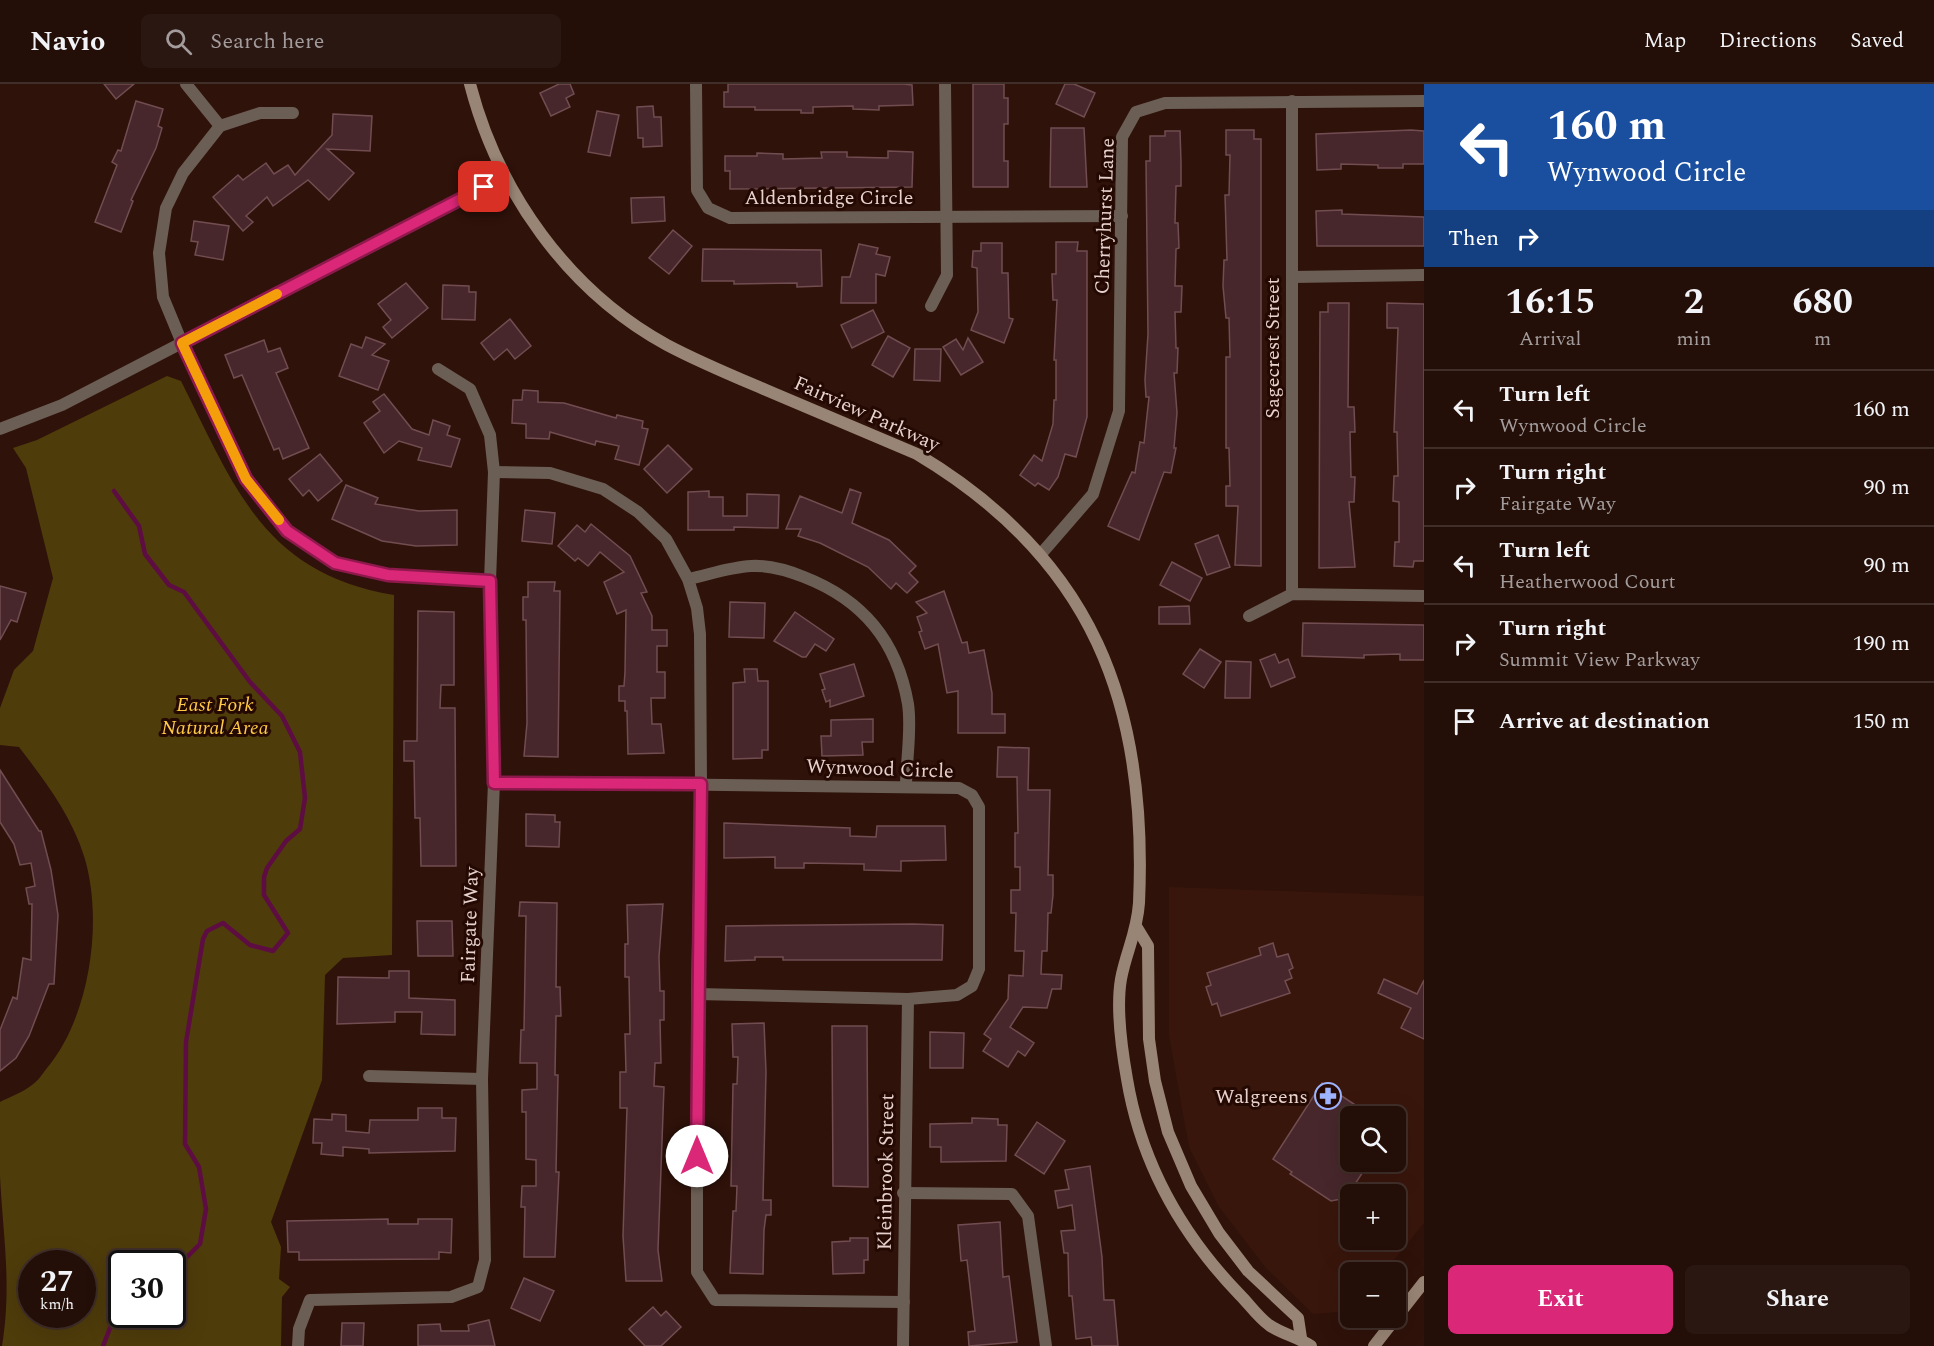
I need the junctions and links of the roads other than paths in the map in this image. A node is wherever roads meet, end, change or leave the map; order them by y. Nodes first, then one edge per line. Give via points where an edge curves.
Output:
1 (186, 84) edge
2 (470, 84) edge
3 (696, 84) edge
4 (945, 84) edge
5 (1292, 101) junction
6 (1424, 101) edge
7 (293, 113) dead end
8 (220, 126) junction
9 (504, 176) junction
10 (946, 216) junction
11 (1122, 216) junction
12 (1424, 275) edge
13 (1292, 277) junction
14 (931, 306) dead end
15 (182, 343) junction
16 (438, 369) dead end
17 (0, 429) edge
18 (494, 472) junction
19 (1041, 554) junction
20 (688, 579) junction
21 (490, 581) junction
22 (1292, 594) junction
23 (1424, 596) edge
24 (1249, 616) dead end
25 (494, 783) junction
26 (701, 784) junction
27 (906, 787) junction
28 (1137, 928) junction
29 (697, 994) junction
30 (908, 999) junction
31 (369, 1076) dead end
32 (482, 1079) junction
33 (903, 1193) junction
34 (1424, 1282) edge
35 (904, 1302) junction
36 (1306, 1342) edge
37 (298, 1346) edge
38 (903, 1346) edge
39 (1046, 1346) edge
40 (1374, 1346) edge

1 - 8 street
2 - 9 main road, Fairview Parkway
3 - 10 street, Aldenbridge Circle via 697,190 708,208 730,218
4 - 10 street
5 - 6 street, Cherryhurst Lane
5 - 11 street, Cherryhurst Lane via 1165,103 1136,112 1122,137
5 - 13 street, Sagecrest Street
7 - 8 street via 260,112
8 - 15 street via 183,173 166,208 162,230 159,253 163,297
9 - 15 street
9 - 19 main road, Fairview Parkway via 523,211 552,248 623,316 666,345 916,454 986,500
10 - 11 street, Aldenbridge Circle
10 - 14 street via 948,275
11 - 19 street, Cherryhurst Lane via 1119,411 1093,494
12 - 13 street
13 - 22 street, Sagecrest Street
15 - 17 street via 62,405
15 - 21 street via 246,479 287,531 335,563 388,575
16 - 18 street, Fairgate Way via 470,389 490,435
18 - 20 street via 550,473 603,489 638,512 666,539
18 - 21 street, Fairgate Way
19 - 28 main road, Fairview Parkway via 1073,597 1098,643 1130,738 1140,837
20 - 26 street via 700,634
20 - 27 street via 752,566 791,572 854,602 882,633 900,675 908,706
21 - 25 street, Fairgate Way
22 - 23 street
22 - 24 street
25 - 26 street, Wynwood Circle
25 - 32 street, Fairgate Way
26 - 27 street, Wynwood Circle
26 - 29 street
27 - 30 street, Wynwood Circle via 959,788 972,795 979,807 979,969 972,986 957,995
28 - 36 main road, Fairview Parkway via 1149,946 1149,1039 1168,1132 1191,1186 1219,1233 1248,1271 1298,1318
28 - 36 main road, Fairview Parkway via 1121,980 1121,1027 1127,1080 1149,1161 1172,1208 1221,1276 1270,1326
29 - 30 street, Wynwood Circle
29 - 35 street via 697,1272 715,1300
30 - 33 street, Kleinbrook Street
31 - 32 street
32 - 37 street, Fairgate Way via 485,1260 478,1287 451,1297 310,1300 298,1329
33 - 35 street, Kleinbrook Street
33 - 39 street via 1012,1194 1028,1216
34 - 40 main road
35 - 38 street, Kleinbrook Street

